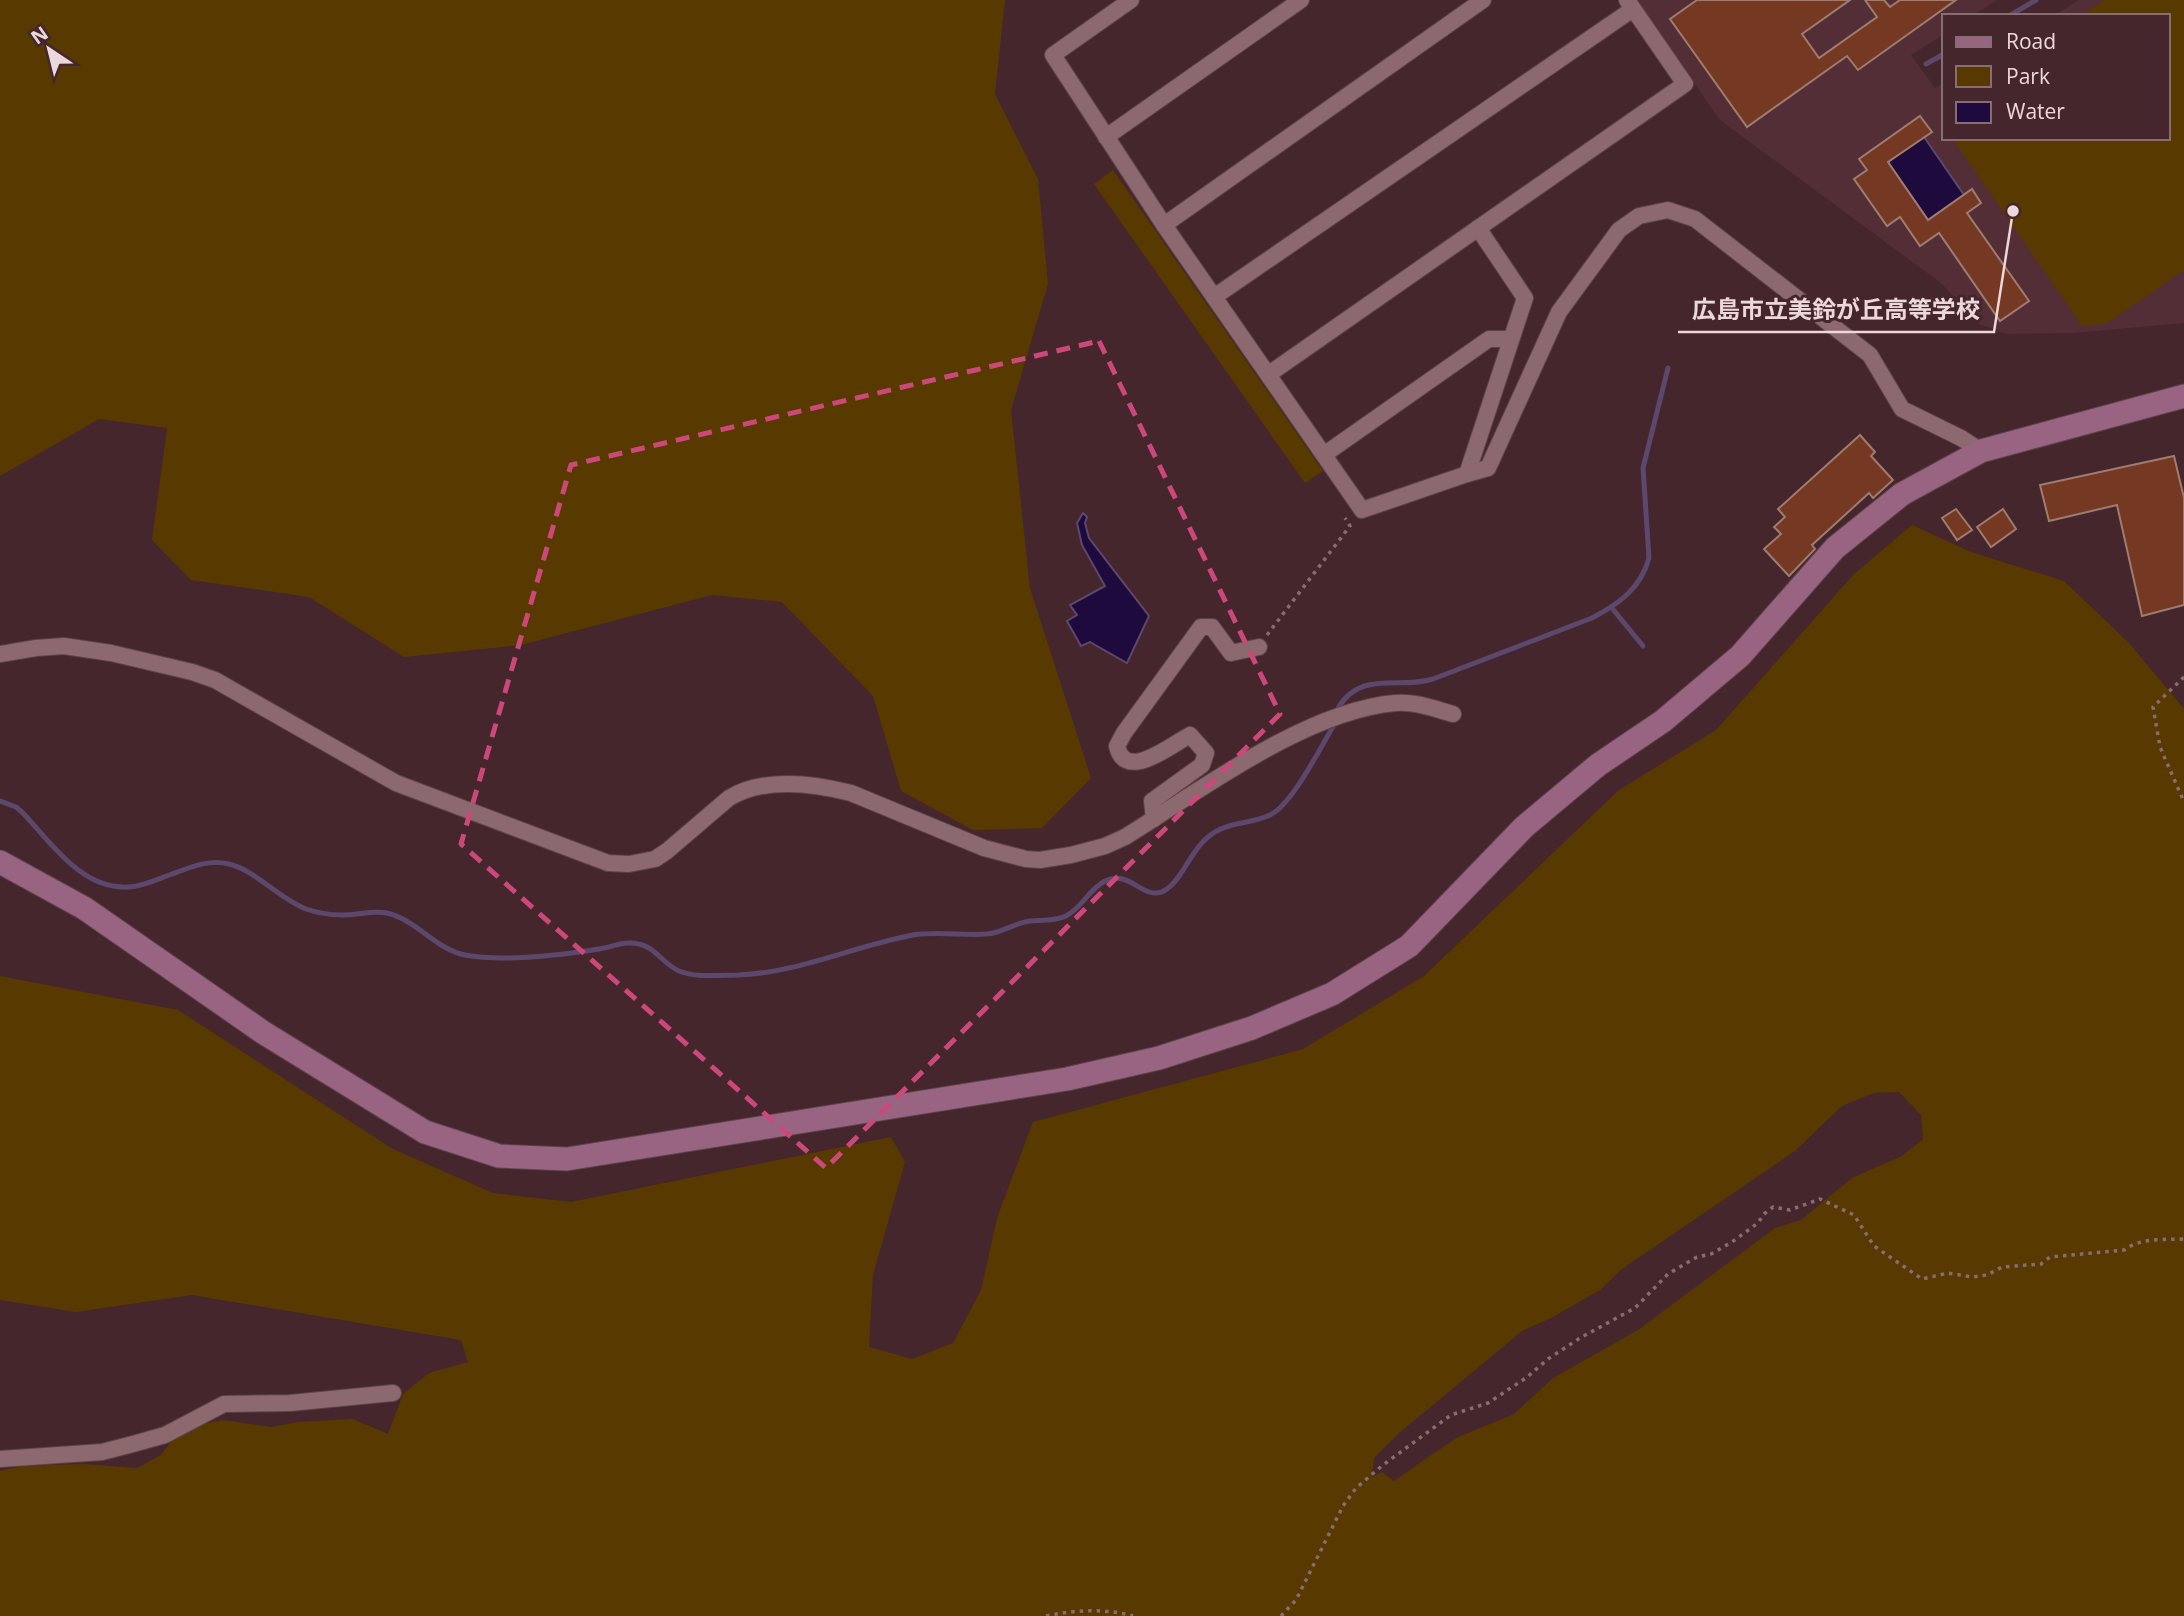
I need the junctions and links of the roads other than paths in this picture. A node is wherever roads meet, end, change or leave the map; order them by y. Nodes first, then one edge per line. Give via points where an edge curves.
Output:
1 (1130, 0) edge
2 (1301, 0) edge
3 (1483, 0) edge
4 (1630, 4) edge
5 (1106, 137) junction
6 (1164, 225) junction
7 (1478, 228) junction
8 (1214, 297) junction
9 (1510, 339) junction
10 (1269, 374) junction
11 (2184, 396) edge
12 (1981, 451) junction
13 (1325, 454) junction
14 (1467, 474) junction
15 (1259, 647) road end
16 (0, 654) edge
17 (1453, 713) dead end
18 (1154, 819) junction
19 (0, 862) edge
20 (393, 1393) dead end
21 (0, 1459) edge

1 - 5 street via 1053,55
2 - 5 street
3 - 6 street
4 - 7 street via 1685,83
4 - 8 street
5 - 6 street
6 - 8 street
7 - 9 street via 1525,298
7 - 10 street
8 - 10 street
9 - 13 street via 1489,339
9 - 14 street
10 - 13 street
11 - 12 street
12 - 14 street via 1902,409 1870,355 1695,219 1668,210 1639,216 1619,230 1559,312 1488,468
12 - 19 street via 1902,494 1835,548 1740,656 1524,827 1409,946 1332,994 1252,1028 1159,1058 1067,1079 567,1160 499,1156 425,1132 264,1033 83,908
13 - 14 street via 1362,510
15 - 18 street via 1231,653 1212,627 1201,627 1124,733 1117,746 1125,761 1147,759 1190,735 1206,753 1202,765 1152,801
16 - 18 street via 64,646 201,674 396,783 608,863 655,859 739,792 781,784 851,793 984,848 1026,859 1054,859 1105,846
17 - 18 street via 1398,703 1317,724
20 - 21 street via 224,1404 164,1435 102,1452

